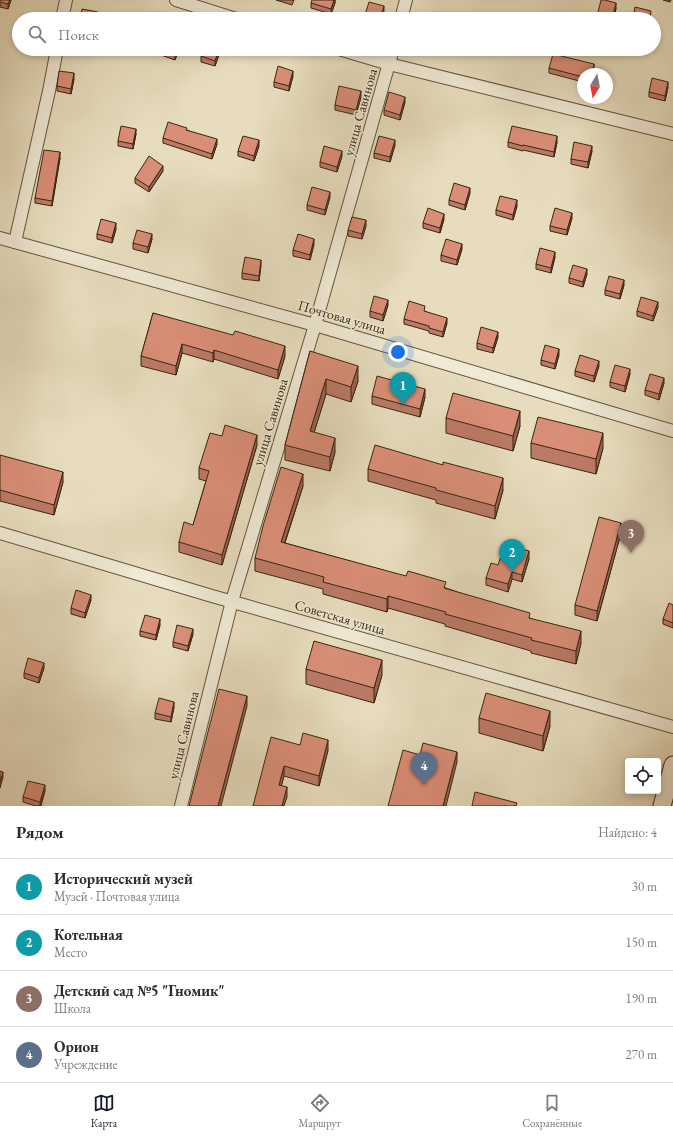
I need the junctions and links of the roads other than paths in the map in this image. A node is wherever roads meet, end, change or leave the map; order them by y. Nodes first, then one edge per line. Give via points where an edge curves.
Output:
1 (66, 0) edge
2 (176, 0) edge
3 (406, 0) edge
4 (63, 12) edge
5 (214, 12) edge
6 (403, 12) edge
7 (55, 56) edge
8 (362, 56) edge
9 (391, 56) edge
10 (389, 64) junction
11 (673, 134) edge
12 (0, 238) edge
13 (15, 242) junction
14 (315, 325) junction
15 (673, 431) edge
16 (0, 533) edge
17 (232, 601) junction
18 (673, 727) edge
19 (673, 765) edge
20 (181, 806) edge
21 (662, 806) edge

1 - 4 street
2 - 5 street
3 - 6 street
7 - 13 street
8 - 10 street
9 - 10 street, улица Савинова
10 - 11 street
10 - 14 street, улица Савинова
12 - 13 street, Почтовая улица
13 - 14 street, Почтовая улица
14 - 15 street, Почтовая улица
14 - 17 street, улица Савинова
16 - 17 street, Советская улица
17 - 18 street, Советская улица
17 - 20 street, улица Савинова
19 - 21 street

